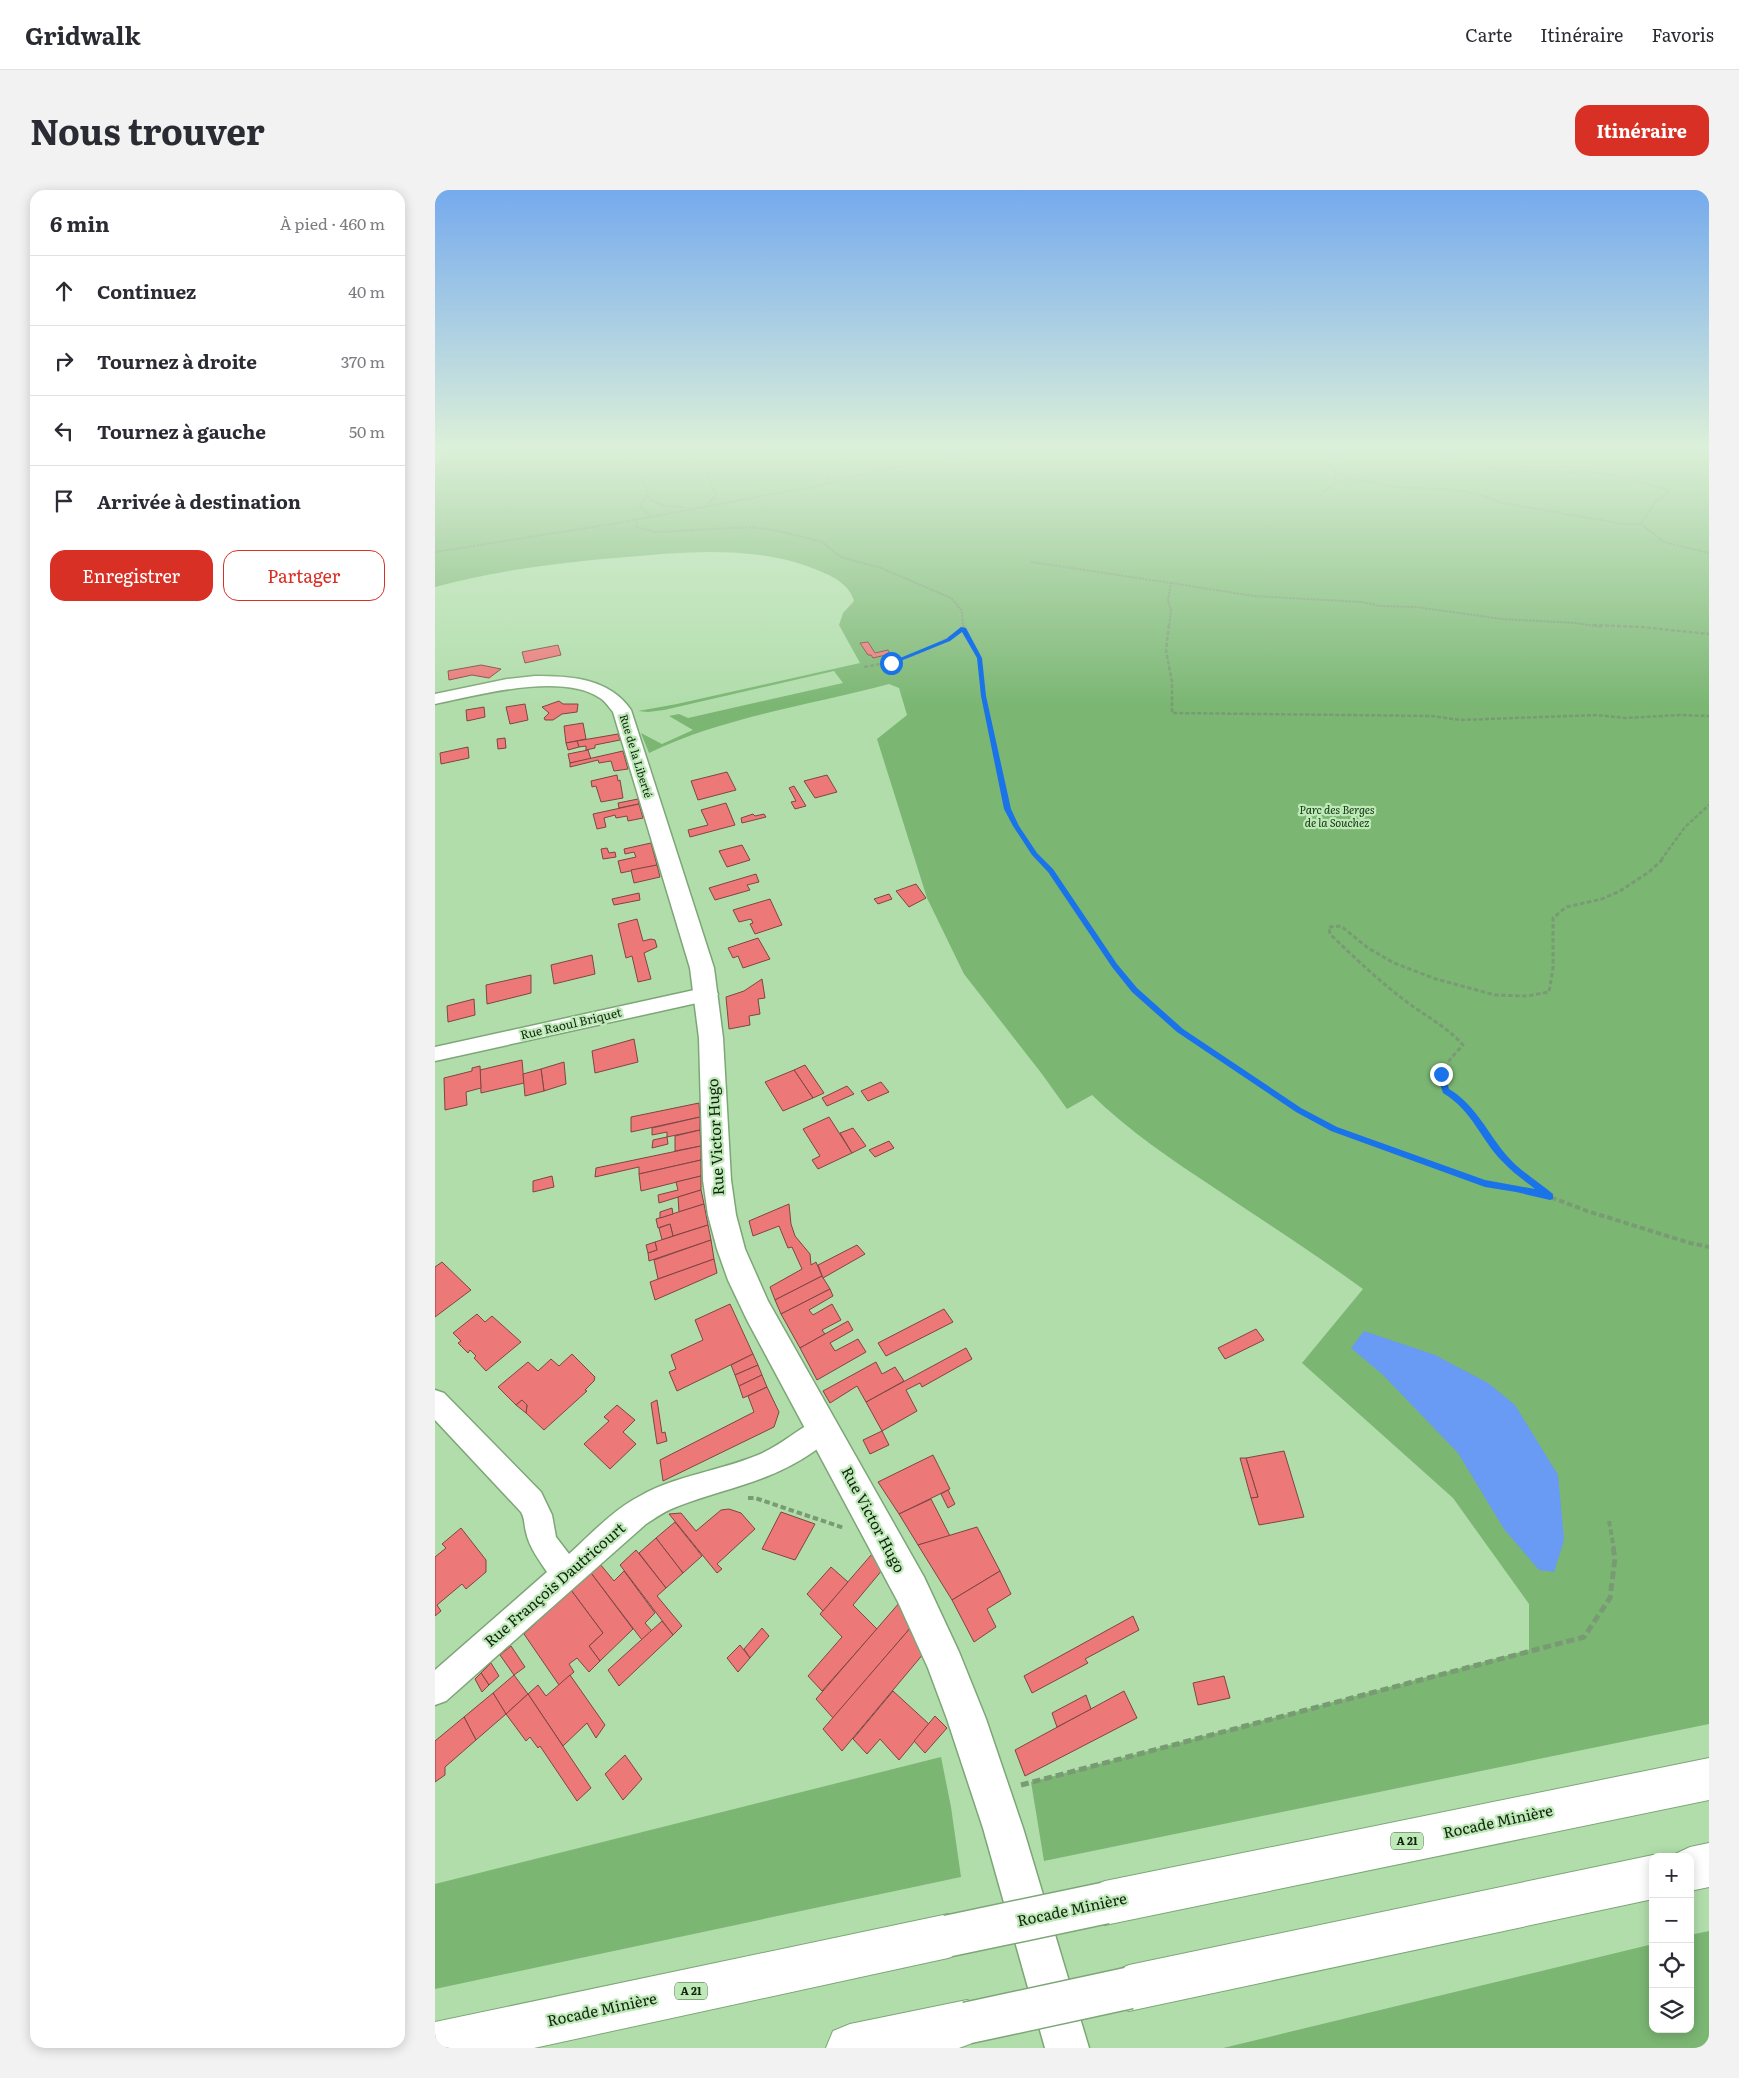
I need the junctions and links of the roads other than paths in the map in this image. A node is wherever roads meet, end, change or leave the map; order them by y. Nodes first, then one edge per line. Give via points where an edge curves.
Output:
1 (435, 699) edge
2 (708, 994) junction
3 (435, 1054) edge
4 (435, 1402) edge
5 (824, 1430) junction
6 (567, 1575) junction
7 (435, 1690) edge
8 (1709, 1778) edge
9 (1709, 1865) edge
10 (1694, 1868) edge
11 (1649, 1878) edge
12 (435, 2046) edge
13 (851, 2048) edge
14 (1067, 2048) edge

1 - 2 street, Rue de la Liberté via 527,681 550,680 585,685 603,690 615,698 622,710
2 - 3 street, Rue Raoul Briquet
2 - 5 street, Rue Victor Hugo via 715,1162 730,1248 753,1302
4 - 6 street via 531,1502 538,1515 546,1547
5 - 6 street, Rue François Dautricourt via 763,1466 655,1502 636,1514
5 - 14 street, Rue Victor Hugo via 923,1612 957,1694 991,1794
6 - 7 street, Rue François Dautricourt
8 - 12 highway, Rocade Minière / A 21, bridge
9 - 10 highway
11 - 13 highway, bridge

